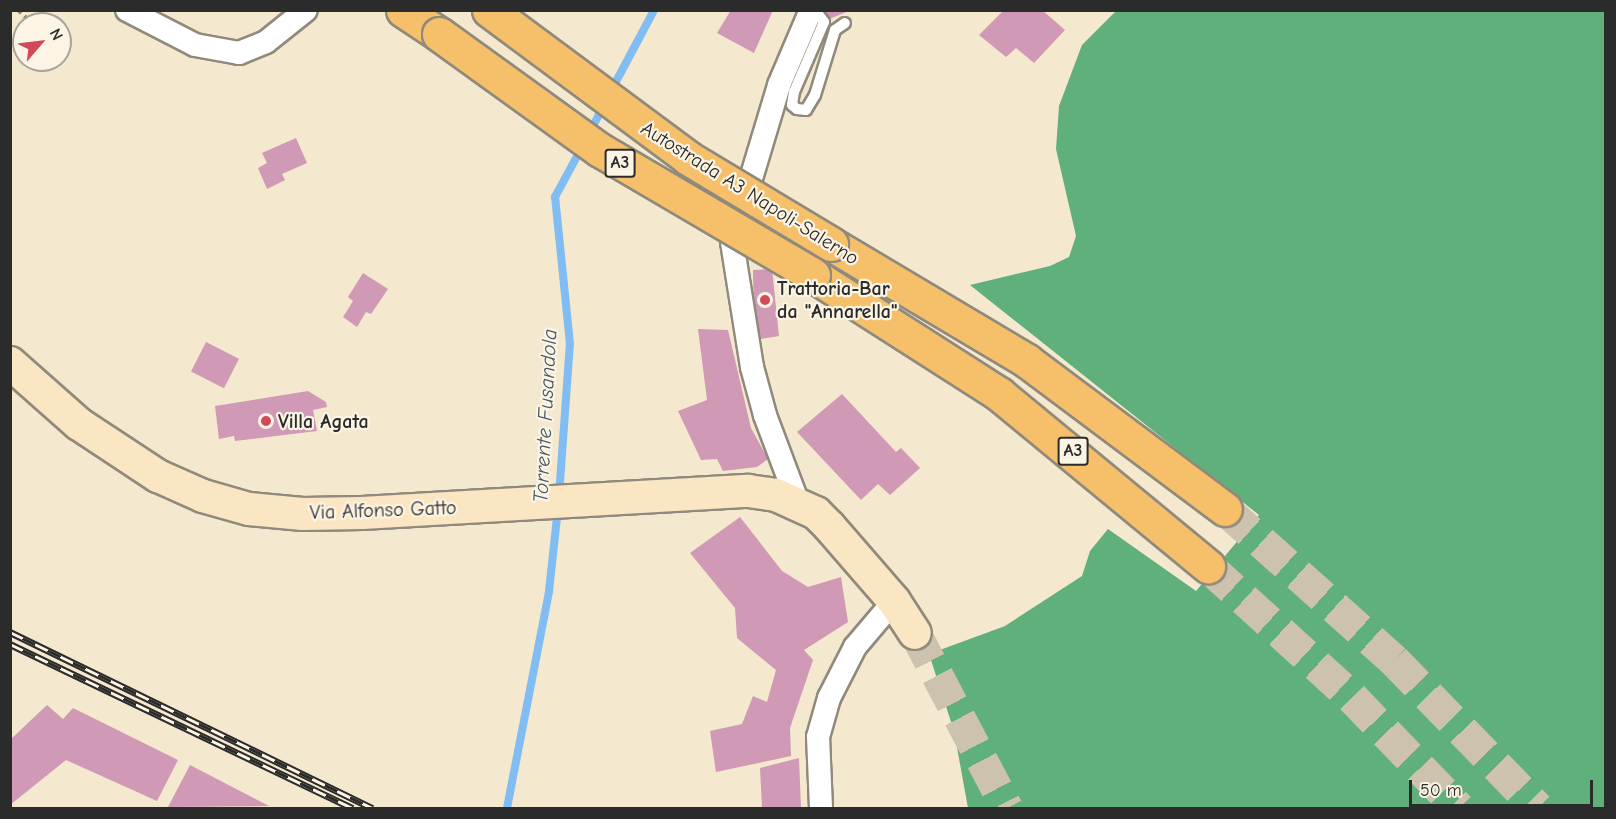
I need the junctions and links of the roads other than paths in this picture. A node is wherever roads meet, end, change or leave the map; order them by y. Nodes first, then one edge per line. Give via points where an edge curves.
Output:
1 (127, 10) edge
2 (306, 10) edge
3 (403, 10) edge
4 (489, 10) edge
5 (813, 10) edge
6 (845, 23) dead end
7 (10, 363) edge
8 (798, 503) junction
9 (1226, 509) tunnel mouth
10 (1208, 566) tunnel mouth
11 (894, 601) junction
12 (915, 633) tunnel mouth
13 (821, 808) edge

1 - 2 street via 195,45 239,53 266,42
3 - 10 highway, Autostrada A3 Napoli-Salerno / A3, bridge via 600,150 813,275 999,394
4 - 9 highway, Autostrada A3 Napoli-Salerno / A3, bridge via 688,158 1027,361
5 - 6 lane via 824,22 794,93 792,105 797,109 806,110 815,95 835,30
5 - 8 street via 779,85 732,242 752,367 765,415
7 - 8 main road, Via Alfonso Gatto via 95,436 158,476 203,496 249,509 303,514 362,513 748,491
8 - 11 main road via 829,526
11 - 12 main road
11 - 13 street via 855,647 829,698 818,737

